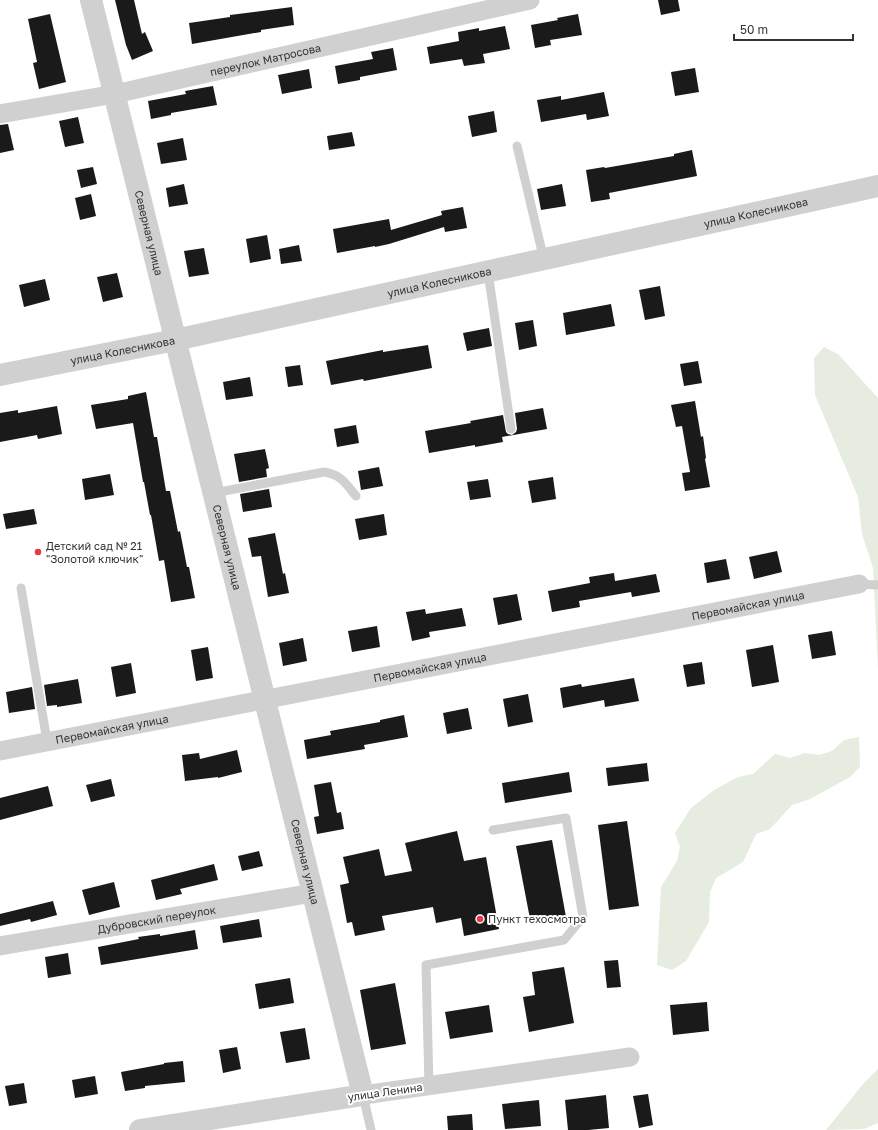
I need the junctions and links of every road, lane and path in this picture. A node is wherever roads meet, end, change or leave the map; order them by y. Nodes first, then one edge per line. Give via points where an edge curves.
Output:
1 (91, 0) edge
2 (530, 0) edge
3 (115, 94) junction
4 (0, 114) edge
5 (517, 146) dead end
6 (878, 186) edge
7 (544, 260) junction
8 (488, 272) junction
9 (175, 340) junction
10 (0, 375) edge
11 (511, 429) dead end
12 (213, 493) junction
13 (356, 496) dead end
14 (859, 584) joint
15 (878, 585) edge
16 (20, 588) dead end
17 (265, 699) junction
18 (47, 742) junction
19 (0, 751) edge
20 (493, 830) dead end
21 (313, 893) junction
22 (0, 946) edge
23 (630, 1057) dead end
24 (429, 1086) junction
25 (363, 1095) junction
26 (140, 1130) edge
27 (371, 1130) edge

1 - 3 street, Северная улица
2 - 3 street, переулок Матросова
3 - 4 street, переулок Матросова
3 - 9 street, Северная улица
5 - 7 lane
6 - 7 street, улица Колесникова
7 - 8 street, улица Колесникова
8 - 9 street, улица Колесникова
8 - 11 lane
9 - 10 street, улица Колесникова
9 - 12 street, Северная улица
12 - 13 lane via 324,472 333,473 342,479
12 - 17 street, Северная улица
14 - 15 lane
14 - 17 street, Первомайская улица
16 - 18 lane
17 - 18 street, Первомайская улица
17 - 21 street, Северная улица
18 - 19 street, Первомайская улица
20 - 24 lane via 566,818 583,917 564,940 426,965
21 - 22 street, Дубровский переулок
21 - 25 street, Северная улица
23 - 24 street, улица Ленина
24 - 25 street, улица Ленина
25 - 26 street, улица Ленина
25 - 27 lane

